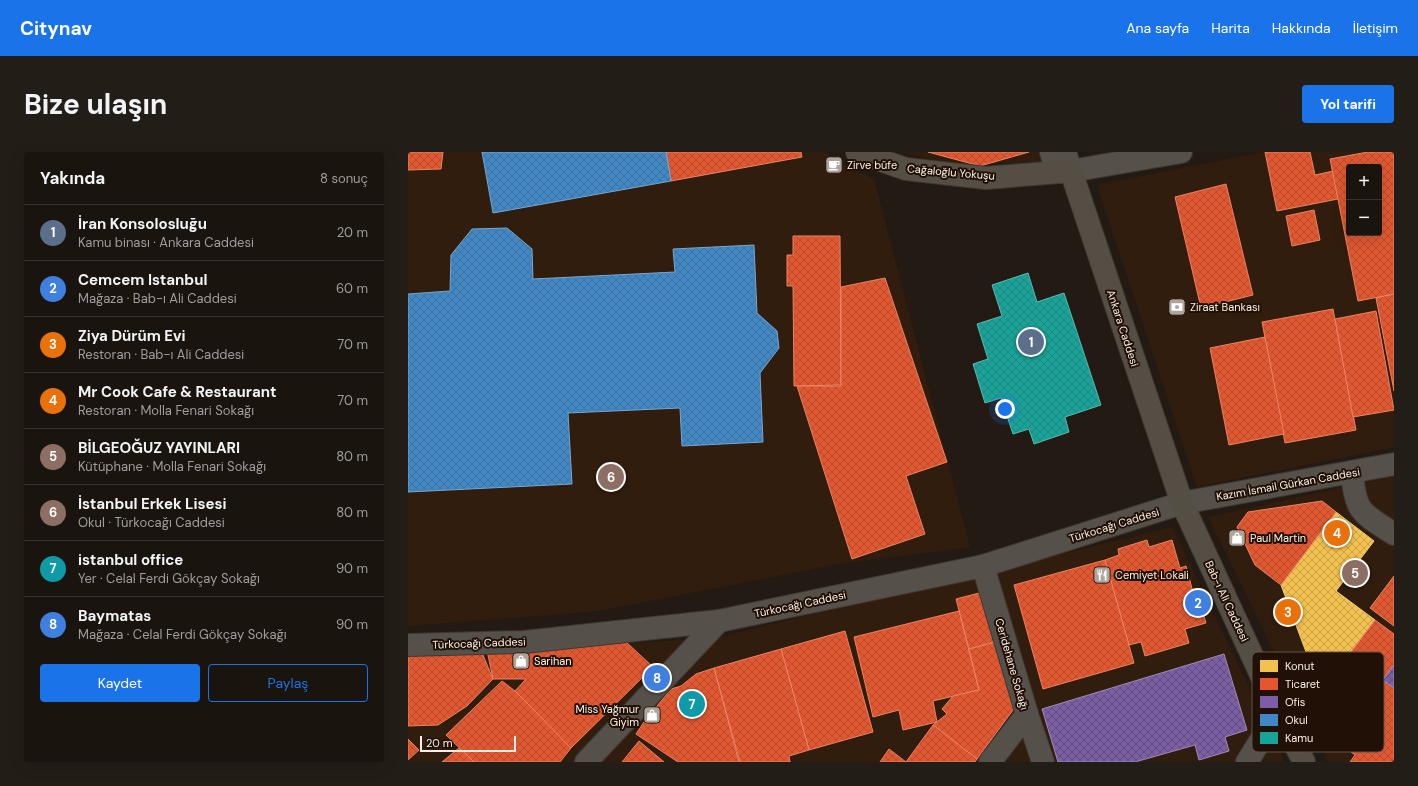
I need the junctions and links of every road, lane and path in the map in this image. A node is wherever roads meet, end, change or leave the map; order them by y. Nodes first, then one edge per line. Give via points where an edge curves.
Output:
1 (857, 152) edge
2 (1181, 152) edge
3 (1061, 162) edge
4 (1394, 464) edge
5 (1352, 472) junction
6 (1182, 503) junction
7 (1394, 534) edge
8 (983, 566) junction
9 (719, 621) junction
10 (408, 645) edge
11 (1252, 655) edge
12 (1027, 714) junction
13 (1253, 752) edge
14 (1299, 752) edge
15 (586, 762) edge
16 (990, 762) edge
17 (1043, 762) edge
18 (1247, 762) edge
19 (1304, 762) edge

1 - 3 main road, Cağaloğlu Yokuşu via 906,169 986,178
2 - 3 street
3 - 6 main road, Ankara Caddesi
4 - 5 street, Kazım İsmail Gürkan Caddesi
5 - 6 street, Kazım İsmail Gürkan Caddesi
5 - 7 street via 1354,493 1360,509 1367,517
6 - 8 street, Türkocağı Caddesi
6 - 11 main road, Bab-ı Ali Caddesi
8 - 9 street, Türkocağı Caddesi
8 - 12 street, Ceridehane Sokağı
9 - 10 street, Türkocağı Caddesi via 524,642
9 - 15 street
12 - 16 street
12 - 17 street, Ceridehane Sokağı
13 - 18 street
14 - 19 main road, Bab-ı Ali Caddesi

